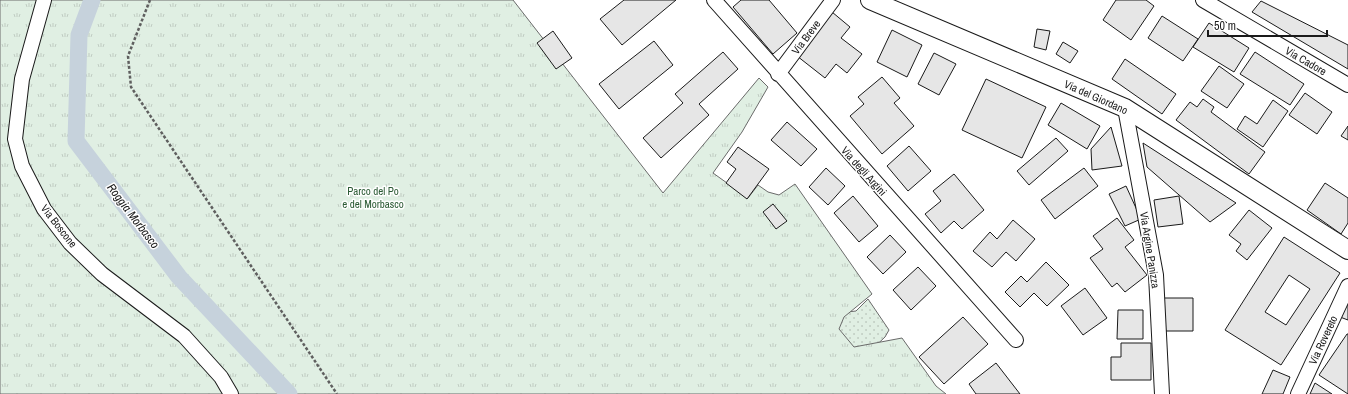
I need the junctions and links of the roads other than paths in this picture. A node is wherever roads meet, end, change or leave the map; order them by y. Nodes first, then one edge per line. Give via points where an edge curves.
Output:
1 (44, 0) edge
2 (714, 0) edge
3 (833, 0) edge
4 (870, 0) edge
5 (1203, 0) edge
6 (778, 74) junction
7 (1348, 85) edge
8 (1125, 108) junction
9 (1348, 250) edge
10 (1348, 286) edge
11 (1016, 340) dead end
12 (231, 394) edge
13 (1162, 394) edge
14 (1298, 394) edge

1 - 12 street, Via Boscone via 22,79 15,139 22,166 44,209 70,243 102,274 184,336 221,377
2 - 6 street, Via degli Argini
3 - 6 street, Via Breve
4 - 8 street, Via del Giordano
5 - 7 street, Via Cadore
6 - 11 street, Via degli Argini
8 - 9 street, Via del Giordano
8 - 13 street, Via Argine Panizza via 1156,275
10 - 14 street, Via Rovereto

